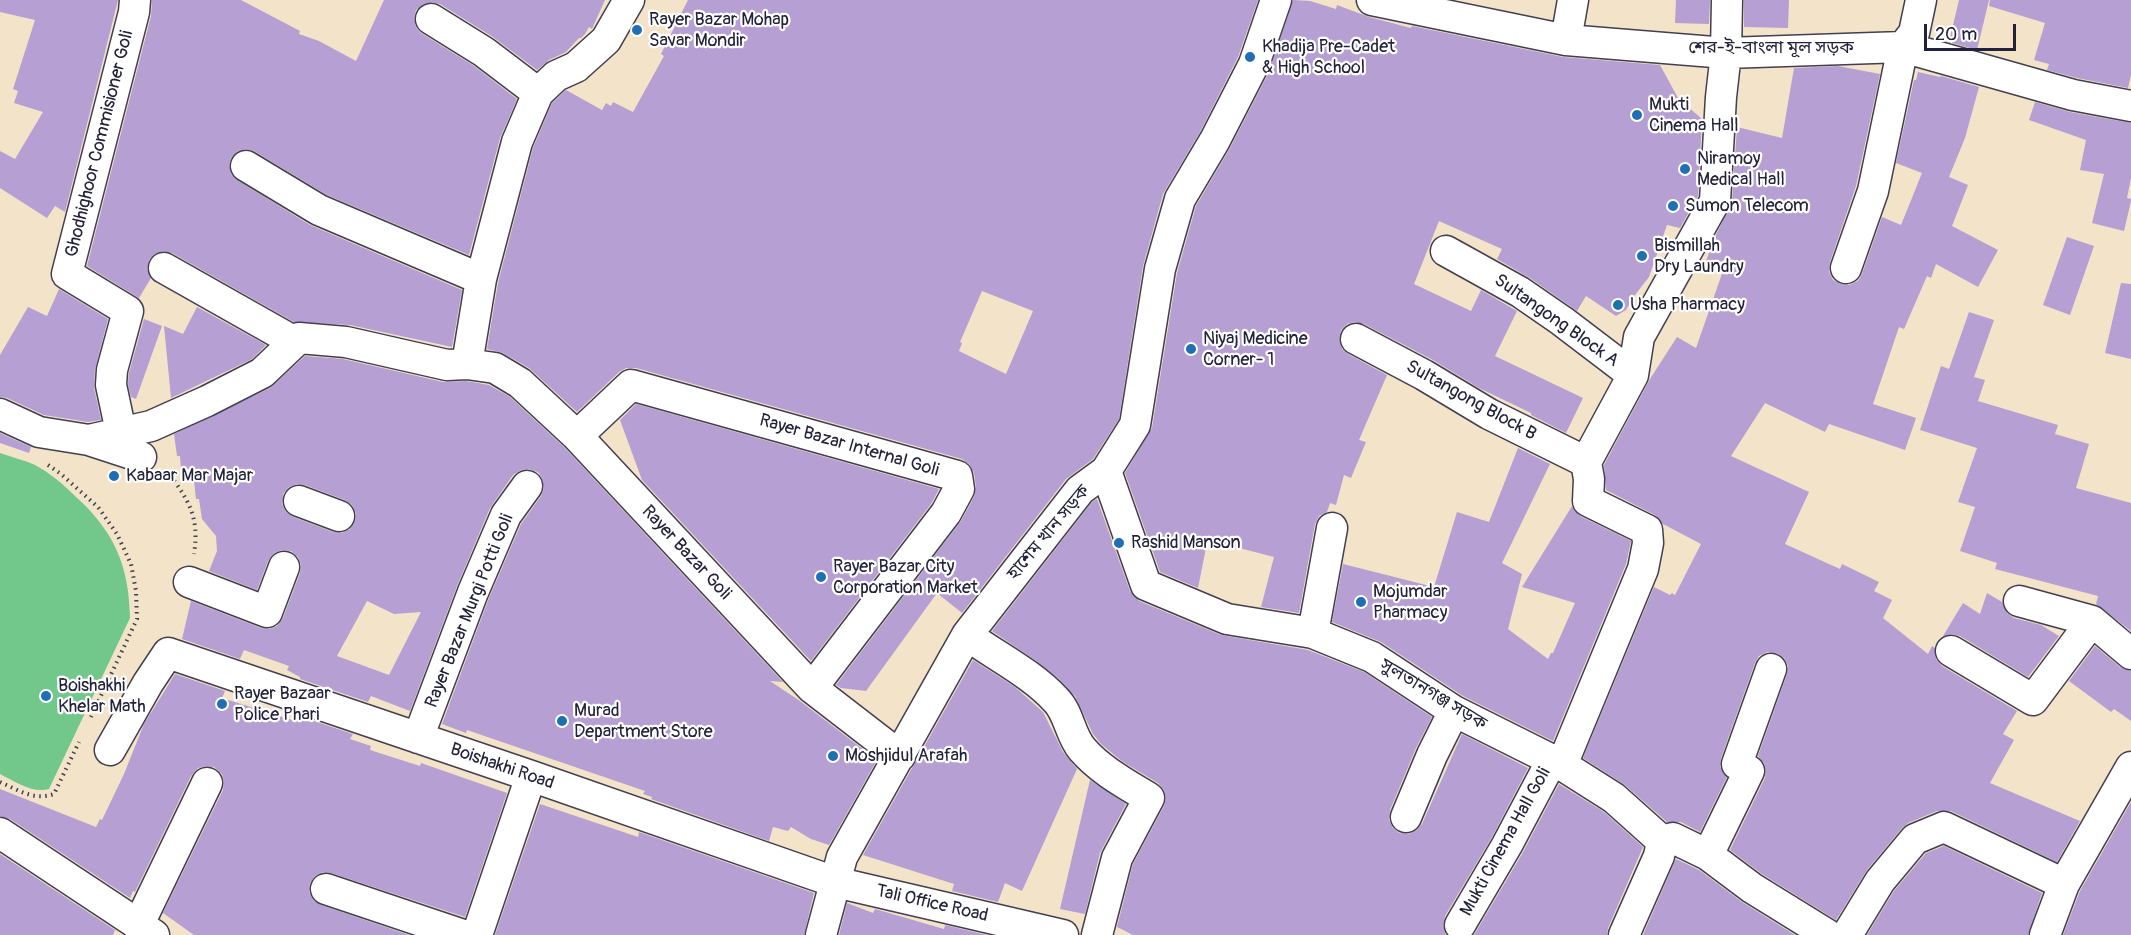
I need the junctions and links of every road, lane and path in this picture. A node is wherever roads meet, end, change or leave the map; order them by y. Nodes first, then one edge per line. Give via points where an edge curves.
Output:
1 (135, 0) edge
2 (629, 0) edge
3 (1276, 0) edge
4 (1573, 0) edge
5 (1727, 0) edge
6 (1921, 0) edge
7 (1388, 2) edge
8 (430, 19) dead end
9 (1566, 40) junction
10 (1904, 46) junction
11 (1726, 53) junction
12 (537, 93) junction
13 (2131, 106) edge
14 (246, 166) dead end
15 (1446, 251) dead end
16 (164, 268) dead end
17 (1846, 268) dead end
18 (481, 279) junction
19 (1356, 339) dead end
20 (295, 342) junction
21 (467, 364) junction
22 (1633, 375) junction
23 (0, 414) edge
24 (122, 432) junction
25 (577, 436) junction
26 (89, 440) junction
27 (141, 457) joint
28 (1586, 462) junction
29 (45, 464) dead end
30 (1106, 471) junction
31 (527, 486) dead end
32 (299, 501) dead end
33 (339, 516) dead end
34 (1332, 528) dead end
35 (284, 567) dead end
36 (189, 582) joint
37 (2019, 601) dead end
38 (2092, 621) junction
39 (1313, 633) junction
40 (967, 635) junction
41 (1951, 651) dead end
42 (2131, 654) edge
43 (1771, 669) dead end
44 (812, 688) junction
45 (1454, 711) junction
46 (88, 722) dead end
47 (83, 733) dead end
48 (418, 738) junction
49 (110, 750) dead end
50 (900, 756) junction
51 (1557, 762) junction
52 (2131, 767) edge
53 (531, 776) junction
54 (0, 782) edge
55 (207, 783) dead end
56 (1406, 817) dead end
57 (0, 833) edge
58 (1662, 841) junction
59 (1708, 855) junction
60 (835, 882) junction
61 (2064, 884) junction
62 (326, 889) dead end
63 (1460, 925) dead end
64 (146, 930) edge
65 (463, 935) edge
66 (477, 935) edge
67 (821, 935) edge
68 (1063, 935) edge
69 (1097, 935) edge
70 (1624, 935) edge
71 (1828, 935) edge
72 (1847, 935) edge
73 (2045, 935) edge

1 - 24 street, Ghodhighoor Commisioner Goli via 67,274 128,311 111,385
2 - 12 street via 606,40 576,67 556,76
3 - 30 street, হাশেম খান সড়ক via 1254,64 1180,199 1160,269 1136,424
4 - 9 street
5 - 11 street
6 - 10 street via 1914,33
7 - 9 street, শের-ই-বাংলা মূল সড়ক
8 - 12 street via 484,52
9 - 11 street, শের-ই-বাংলা মূল সড়ক
10 - 11 street, শের-ই-বাংলা মূল সড়ক
10 - 13 street, শের-ই-বাংলা মূল সড়ক via 2073,95
10 - 17 street via 1873,191
11 - 22 street via 1715,201 1639,337
12 - 18 street via 517,141
14 - 18 street via 319,210
15 - 22 street, Sultangong Block A via 1520,292
16 - 20 street
18 - 21 street
19 - 28 street, Sultangong Block B via 1489,414
20 - 21 street, Rayer Bazar Goli via 299,338 346,342 447,365
20 - 24 street via 253,378 151,426
21 - 25 street, Rayer Bazar Goli via 495,368 520,383
22 - 28 street
23 - 26 street via 39,432
24 - 26 street
25 - 44 street, Rayer Bazar Goli
25 - 44 street, Rayer Bazar Internal Goli via 631,385 957,476 959,489 946,513
26 - 27 street
27 - 36 path via 166,469 189,501 197,536
28 - 51 street, Mukti Cinema Hall Goli via 1590,479 1588,501 1647,530 1648,543 1643,569
29 - 46 path via 98,507 131,564 136,591 137,620
30 - 39 street, সুলতানগঞ্জ সড়ক via 1146,585 1227,619
30 - 40 street, হাশেম খান সড়ক via 1080,490
31 - 48 street, Rayer Bazar Murgi Potti Goli via 506,515
32 - 33 street
34 - 39 street
35 - 36 street via 278,616
37 - 38 street
38 - 41 street via 2033,700
38 - 42 street
39 - 45 street, সুলতানগঞ্জ সড়ক via 1372,657
40 - 50 street, হাশেম খান সড়ক
40 - 69 street via 1035,678 1059,703 1081,748 1113,777 1149,798 1117,858
43 - 59 street via 1737,764 1749,771
44 - 50 street, Rayer Bazar Goli
45 - 51 street, সুলতানগঞ্জ সড়ক
45 - 56 street
47 - 54 path via 54,794 31,796
48 - 49 street, Boishakhi Road via 168,653
48 - 53 street, Boishakhi Road
50 - 60 street, হাশেম খান সড়ক via 842,857
51 - 58 street, সুলতানগঞ্জ সড়ক via 1614,798
51 - 63 street, Mukti Cinema Hall Goli
52 - 61 street
53 - 60 street, Boishakhi Road
53 - 66 street
55 - 64 street
57 - 64 street
58 - 59 street via 1673,837
58 - 70 street
59 - 71 street via 1752,888
60 - 67 street, হাশেম খান সড়ক
60 - 68 street, Tali Office Road
61 - 72 street via 1944,827 1915,839 1880,881
61 - 73 street
62 - 65 street

